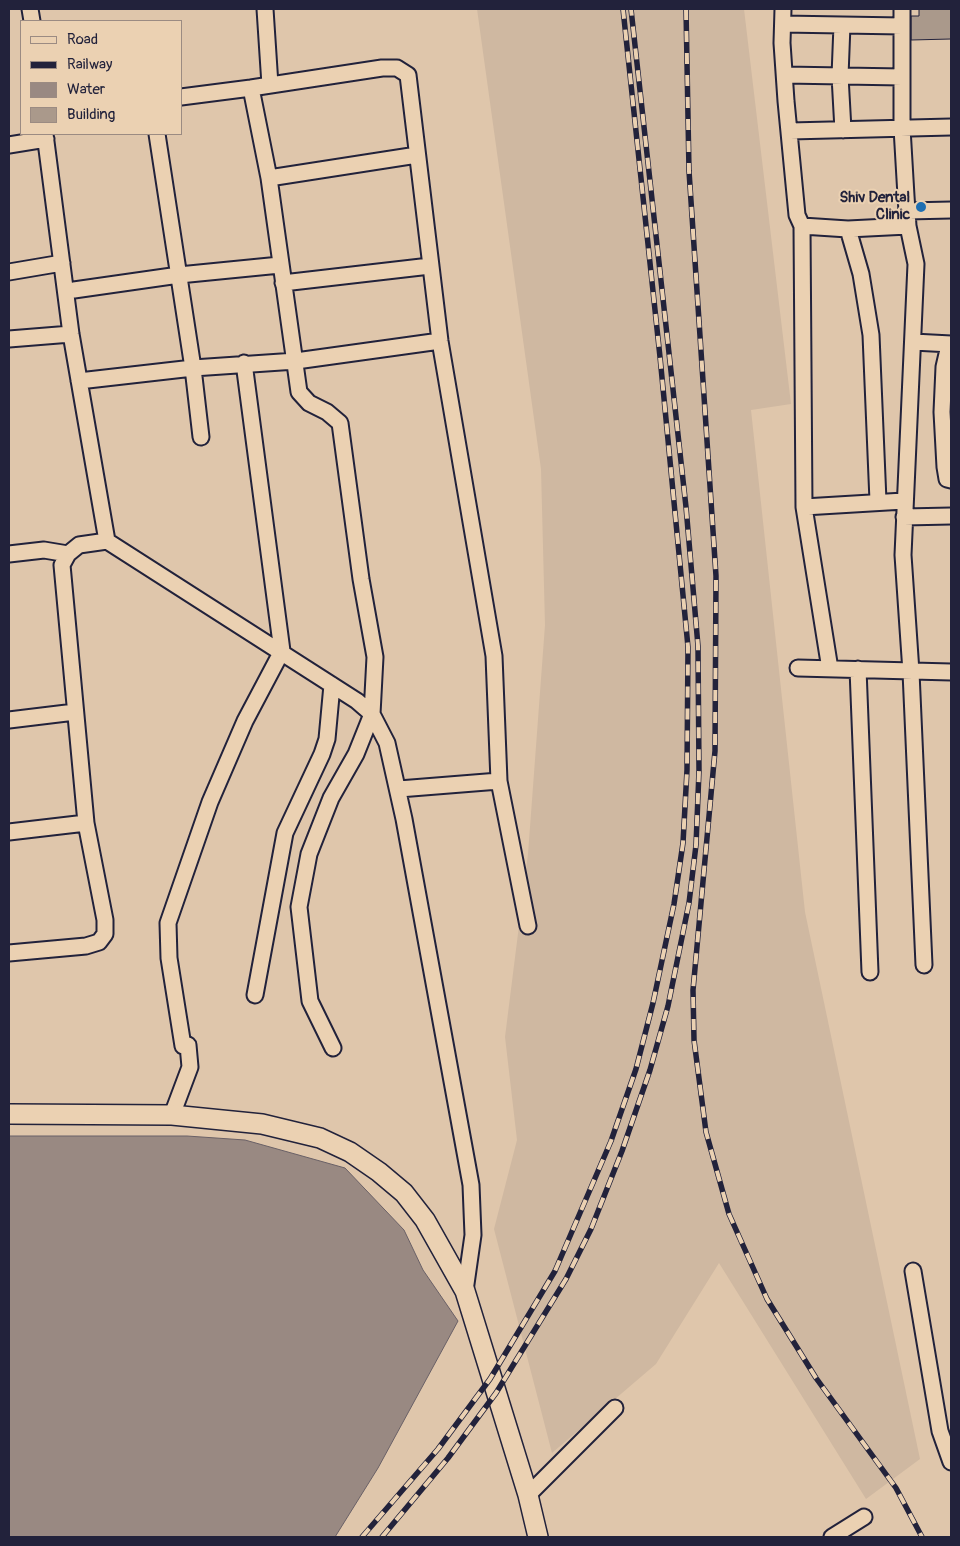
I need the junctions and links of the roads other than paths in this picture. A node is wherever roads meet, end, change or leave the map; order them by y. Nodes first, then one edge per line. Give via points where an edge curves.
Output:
1 (265, 9) edge
2 (902, 9) edge
3 (783, 16) edge
4 (842, 25) junction
5 (902, 26) junction
6 (785, 76) junction
7 (840, 76) junction
8 (902, 77) junction
9 (270, 85) junction
10 (251, 88) junction
11 (182, 97) edge
12 (951, 127) edge
13 (902, 128) junction
14 (843, 130) junction
15 (790, 131) junction
16 (157, 135) edge
17 (46, 137) edge
18 (9, 145) edge
19 (417, 155) junction
20 (269, 178) junction
21 (951, 210) edge
22 (907, 218) junction
23 (802, 226) junction
24 (848, 230) junction
25 (62, 262) junction
26 (280, 265) junction
27 (430, 266) junction
28 (9, 272) edge
29 (179, 275) junction
30 (282, 284) junction
31 (74, 290) dead end
32 (71, 334) junction
33 (9, 339) edge
34 (440, 341) junction
35 (913, 342) junction
36 (951, 344) edge
37 (951, 349) edge
38 (296, 362) junction
39 (244, 364) junction
40 (193, 368) junction
41 (79, 381) junction
42 (946, 412) edge
43 (201, 437) dead end
44 (951, 480) edge
45 (878, 501) junction
46 (904, 501) junction
47 (804, 507) junction
48 (951, 516) edge
49 (904, 517) junction
50 (107, 541) junction
51 (9, 554) edge
52 (68, 554) junction
53 (282, 651) junction
54 (798, 668) dead end
55 (830, 669) junction
56 (858, 669) junction
57 (911, 672) junction
58 (951, 672) edge
59 (344, 693) junction
60 (75, 712) junction
61 (372, 714) junction
62 (9, 720) edge
63 (499, 781) junction
64 (399, 789) junction
65 (86, 823) junction
66 (9, 832) edge
67 (528, 926) dead end
68 (9, 953) edge
69 (924, 965) dead end
70 (870, 972) dead end
71 (255, 995) dead end
72 (333, 1048) dead end
73 (9, 1114) edge
74 (172, 1115) junction
75 (913, 1271) dead end
76 (465, 1291) junction
77 (615, 1408) dead end
78 (951, 1462) edge
79 (528, 1495) junction
80 (864, 1518) dead end
81 (538, 1537) edge
82 (832, 1537) edge

1 - 9 street
2 - 5 street
3 - 4 street
3 - 6 street
4 - 5 street
4 - 7 street
5 - 8 street
6 - 7 street
6 - 15 street
7 - 8 street
7 - 14 street
8 - 13 street
9 - 10 street
9 - 19 street via 397,68 408,75
10 - 11 street
10 - 20 street
12 - 13 street
13 - 14 street
13 - 22 street
14 - 15 street
15 - 23 street via 797,215
16 - 29 street
17 - 18 street
17 - 25 street
19 - 20 street
19 - 27 street
20 - 26 street
21 - 22 street
22 - 24 street
22 - 35 street via 916,264
23 - 24 street
23 - 47 street
24 - 45 street via 861,274 871,335
25 - 28 street
25 - 32 street
26 - 29 street
26 - 30 street
27 - 30 street
27 - 34 street
29 - 31 street
29 - 40 street
30 - 38 street
32 - 33 street
32 - 41 street
34 - 38 street
34 - 63 street via 494,656
35 - 36 street
35 - 46 street via 908,476
37 - 42 street via 944,367
38 - 39 street
38 - 61 street via 299,392 308,403 328,412 340,423 344,440 361,579 375,657
39 - 40 street
39 - 53 street
40 - 41 street
40 - 43 street
41 - 50 street
42 - 44 street via 945,467 947,479
45 - 46 street
45 - 47 street
46 - 49 street
47 - 55 street
48 - 49 street
49 - 57 street via 902,555
50 - 52 street via 79,545
50 - 53 street
51 - 52 street via 44,550
52 - 60 street via 62,565
53 - 59 street
53 - 74 street via 245,721 210,802 168,923 169,958 190,1067
54 - 55 street
55 - 56 street
56 - 57 street
56 - 70 street
57 - 58 street
57 - 69 street
59 - 61 street
59 - 71 street via 322,754 285,833
60 - 62 street
60 - 65 street
61 - 64 street via 387,743
61 - 72 street via 356,754 330,798 309,854 300,907 310,1001
63 - 64 street
63 - 67 street
64 - 76 street via 471,1185 473,1235
65 - 66 street
65 - 68 street via 105,934 100,942 86,946
73 - 74 main road
74 - 76 main road via 262,1124 320,1138 350,1152 404,1193 426,1220
75 - 78 street via 940,1431
76 - 79 main road
77 - 79 street
79 - 81 main road
80 - 82 street

